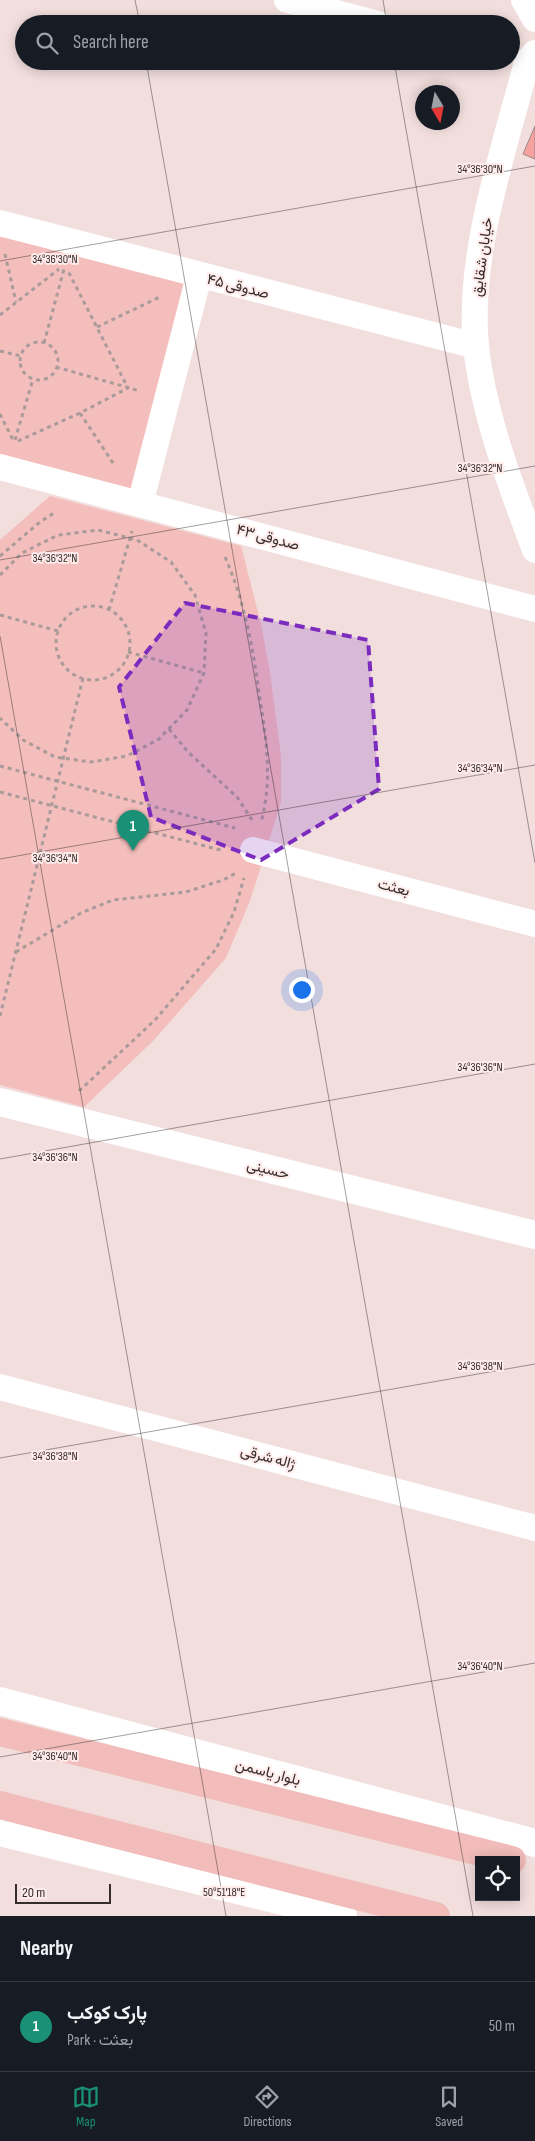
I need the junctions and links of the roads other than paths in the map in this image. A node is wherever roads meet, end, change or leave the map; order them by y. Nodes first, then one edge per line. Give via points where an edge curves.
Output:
1 (287, 0) edge
2 (524, 0) edge
3 (344, 15) edge
4 (535, 19) edge
5 (524, 58) edge
6 (0, 223) edge
7 (199, 276) junction
8 (476, 346) junction
9 (0, 467) edge
10 (140, 504) junction
11 (535, 550) edge
12 (535, 609) edge
13 (252, 847) road end
14 (535, 924) edge
15 (0, 1102) edge
16 (535, 1235) edge
17 (0, 1387) edge
18 (535, 1528) edge
19 (0, 1701) edge
20 (0, 1732) edge
21 (0, 1805) edge
22 (0, 1832) edge
23 (535, 1843) edge
24 (496, 1856) edge
25 (520, 1862) edge
26 (535, 1866) edge
27 (343, 1916) edge
28 (436, 1916) edge

1 - 3 street
2 - 4 street
5 - 8 street, خیابان شقایق via 483,238 475,290
6 - 7 street, صدوقی ۴۵
7 - 8 street, صدوقی ۴۵
7 - 10 street
8 - 11 street, خیابان شقایق via 501,455
9 - 10 street, صدوقی ۴۳
10 - 12 street, صدوقی ۴۳
13 - 14 street, بعثت
15 - 16 street, حسینی
17 - 18 street, ژاله شرقی
19 - 23 street, بلوار یاسمن
20 - 24 main road
21 - 28 main road
22 - 27 street
25 - 26 main road

